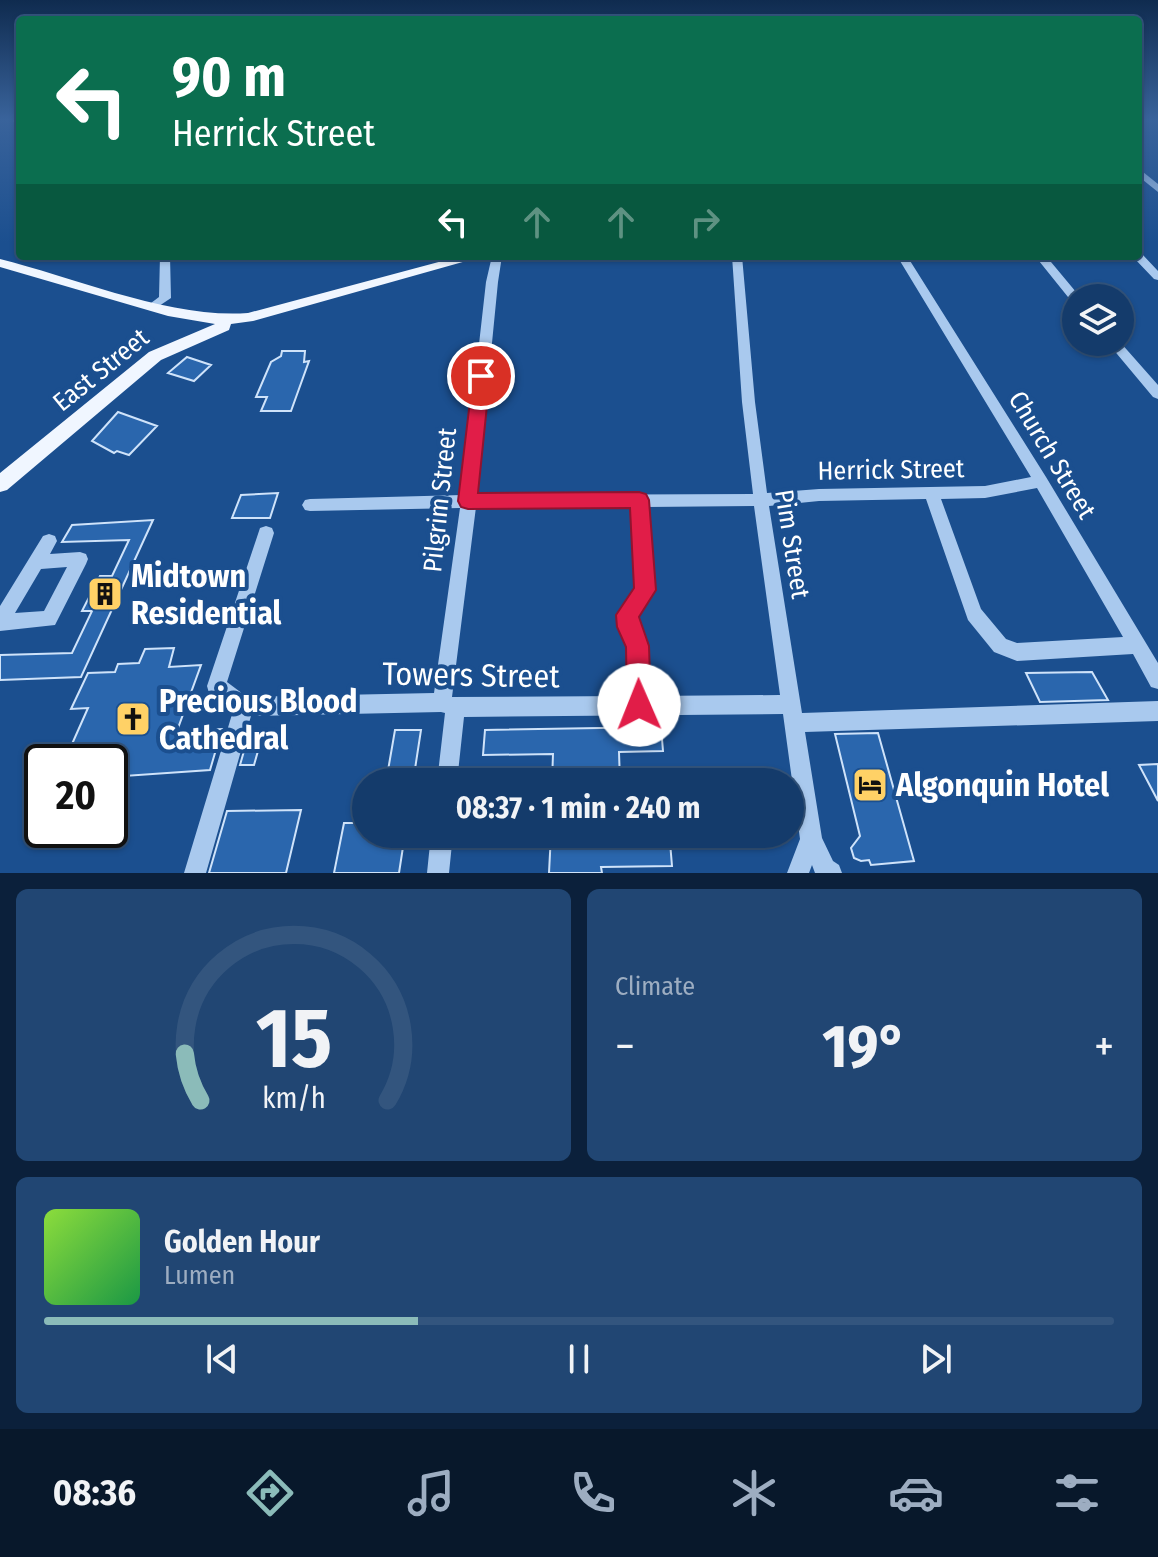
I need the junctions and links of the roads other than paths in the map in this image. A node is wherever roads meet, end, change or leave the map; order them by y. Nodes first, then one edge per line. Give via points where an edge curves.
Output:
1 (1142, 175) edge
2 (1158, 189) edge
3 (165, 260) edge
4 (462, 260) edge
5 (496, 260) edge
6 (737, 260) edge
7 (904, 260) edge
8 (1043, 260) edge
9 (1142, 260) edge
10 (0, 263) edge
11 (1158, 277) edge
12 (1063, 284) edge
13 (153, 306) junction
14 (172, 313) junction
15 (248, 318) junction
16 (155, 356) junction
17 (1125, 356) edge
18 (1158, 394) edge
19 (1041, 481) junction
20 (4, 483) edge
21 (931, 493) junction
22 (639, 500) junction
23 (760, 500) junction
24 (468, 501) junction
25 (310, 505) dead end
26 (266, 533) dead end
27 (49, 541) dead end
28 (36, 562) junction
29 (0, 622) edge
30 (1137, 645) junction
31 (1158, 680) edge
32 (448, 705) junction
33 (639, 705) junction
34 (244, 707) junction
35 (1158, 711) edge
36 (795, 714) junction
37 (447, 768) edge
38 (811, 839) junction
39 (441, 848) edge
40 (195, 873) edge
41 (438, 873) edge
42 (798, 873) edge
43 (831, 873) edge

1 - 2 street
3 - 13 street via 167,291
4 - 15 main road
5 - 24 street, Pilgrim Street
6 - 23 street, Pim Street via 742,356
7 - 19 street, Church Street
8 - 12 street
9 - 11 street
10 - 13 main road
13 - 14 main road
14 - 15 main road via 202,320
14 - 16 main road via 172,333
15 - 16 main road, East Street
16 - 20 main road, East Street
17 - 18 street
19 - 21 street, Herrick Street via 985,492
19 - 30 street, Church Street
21 - 23 street, Herrick Street
21 - 30 street via 974,614 1000,646 1017,652
22 - 23 street, Herrick Street
22 - 24 street, Herrick Street
22 - 33 street via 645,590 628,615 638,646
23 - 36 street, Pim Street
24 - 25 street, Herrick Street
24 - 32 street, Pilgrim Street
26 - 34 street via 216,686
27 - 28 street
28 - 29 street
28 - 29 street via 80,559 49,619
30 - 31 street, Church Street
32 - 33 street, Towers Street
32 - 34 street, Towers Street
32 - 37 street, Pilgrim Street
33 - 36 street, Towers Street
34 - 40 street
35 - 36 street, Towers Street
36 - 38 street, Pim Street
38 - 42 street
38 - 43 street
39 - 41 street

